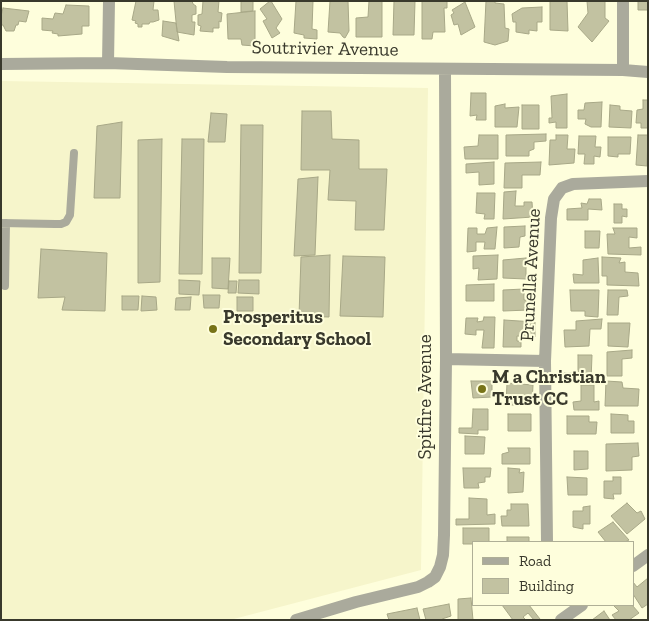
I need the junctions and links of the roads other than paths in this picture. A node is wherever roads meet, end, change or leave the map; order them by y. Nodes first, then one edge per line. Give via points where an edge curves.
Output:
1 (109, 1) edge
2 (623, 1) edge
3 (108, 63) junction
4 (1, 64) edge
5 (445, 69) junction
6 (623, 70) junction
7 (648, 72) edge
8 (74, 153) dead end
9 (648, 181) edge
10 (4, 223) edge
11 (5, 286) dead end
12 (446, 359) junction
13 (545, 361) junction
14 (547, 541) edge
15 (648, 555) edge
16 (634, 565) edge
17 (579, 606) edge
18 (296, 620) edge
19 (561, 620) edge

1 - 3 street
2 - 6 street
3 - 4 street, Soutrivier Avenue
3 - 5 street, Soutrivier Avenue
5 - 6 street, Soutrivier Avenue
5 - 12 street, Spitfire Avenue
6 - 7 street, Soutrivier Avenue
8 - 10 lane via 70,215 66,222
9 - 13 street, Prunella Avenue via 573,184 566,186 554,198
10 - 11 lane
12 - 13 street
12 - 18 street, Spitfire Avenue via 443,555 435,577 410,590
13 - 14 street, Prunella Avenue
15 - 16 street
17 - 19 street

